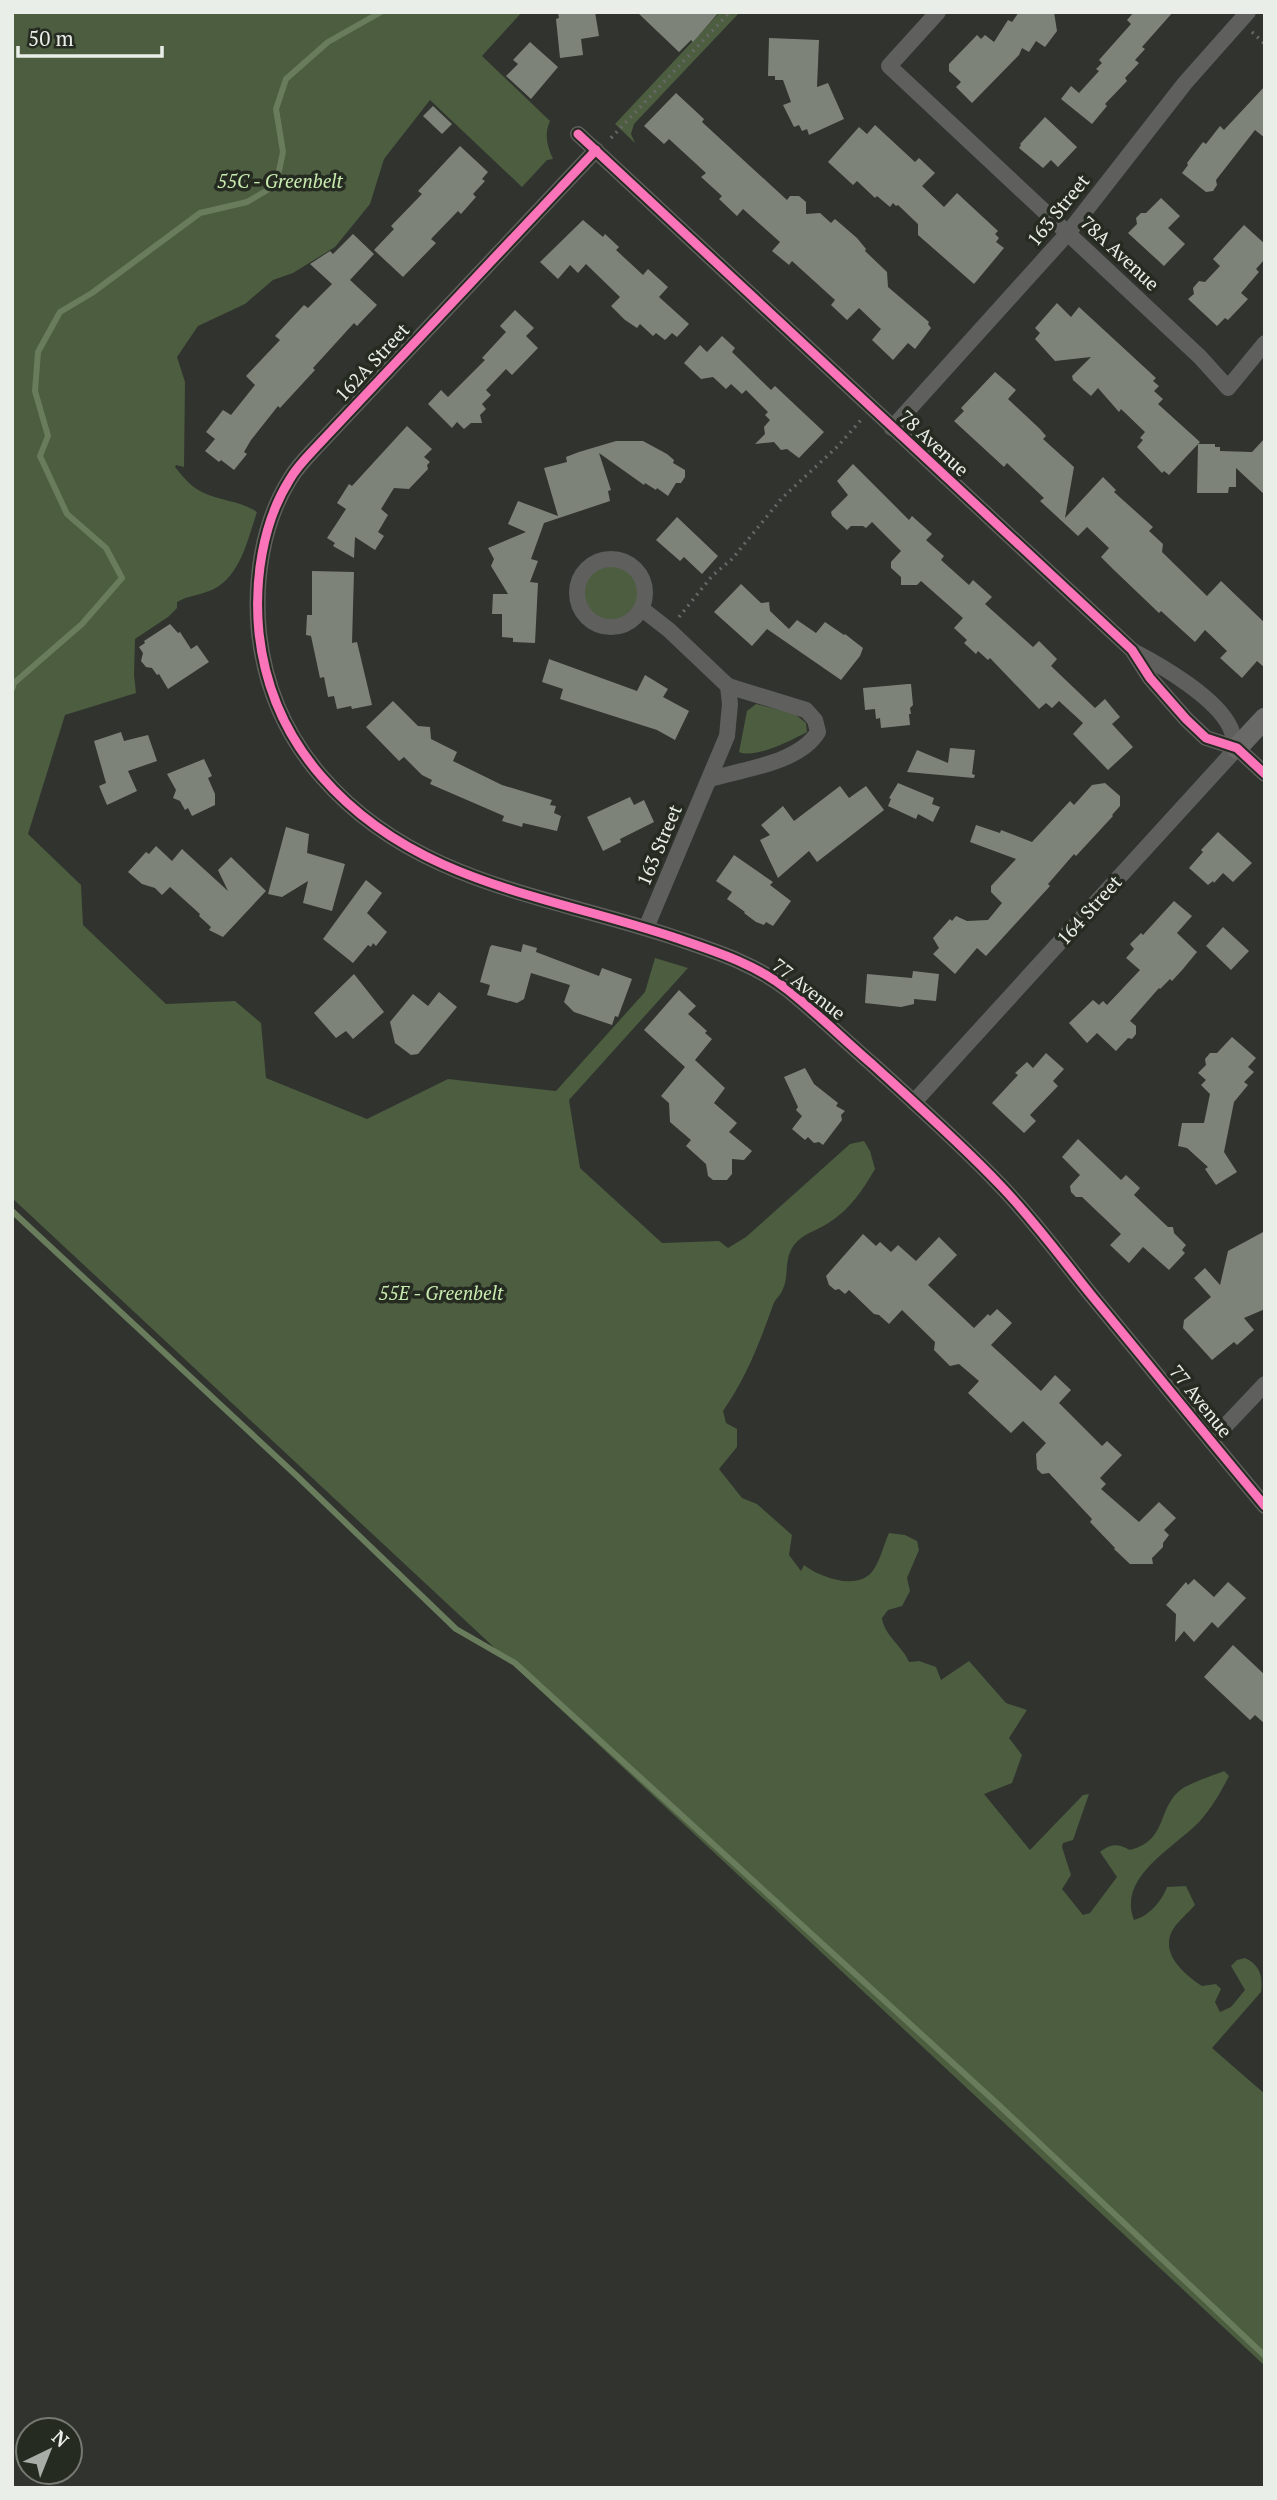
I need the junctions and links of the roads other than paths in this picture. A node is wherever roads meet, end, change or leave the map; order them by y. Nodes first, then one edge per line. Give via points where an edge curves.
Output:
1 (938, 12) edge
2 (1248, 12) edge
3 (578, 134) dead end
4 (596, 150) junction
5 (1068, 233) junction
6 (1265, 343) edge
7 (892, 428) junction
8 (642, 609) junction
9 (260, 640) joint
10 (1132, 650) junction
11 (728, 686) junction
12 (1265, 718) edge
13 (1237, 748) junction
14 (1265, 774) edge
15 (710, 779) junction
16 (646, 928) junction
17 (914, 1102) junction
18 (1265, 1384) edge
19 (1211, 1441) junction
20 (1265, 1506) edge

1 - 5 street, 78A Avenue via 889,66
2 - 5 street, 163 Street via 1185,83
3 - 4 street, 78 Avenue
4 - 7 street, 78 Avenue
4 - 9 street, 162A Street via 288,481 260,562
5 - 6 street, 78A Avenue via 1228,388
5 - 7 street, 163 Street
7 - 10 street, 78 Avenue
8 - 8 street via 645,585 630,564 607,558 583,572 576,595 586,617 605,627 617,627
8 - 11 street
9 - 16 street, 77 Avenue via 269,685 287,728 310,764 358,814 415,853 471,876
10 - 13 street, 78 Avenue via 1150,678 1206,738
10 - 13 street, 78 Avenue via 1184,680 1223,716
11 - 15 street, 163 Street via 730,722
11 - 15 street via 806,710 818,732 811,744 789,757
12 - 13 street, 164 Street
13 - 14 street, 78 Avenue
13 - 17 street, 164 Street
15 - 16 street, 163 Street
16 - 17 street, 77 Avenue via 727,956 765,975 799,999
17 - 19 street, 77 Avenue via 1010,1195
18 - 19 street
19 - 20 street, 77 Avenue

